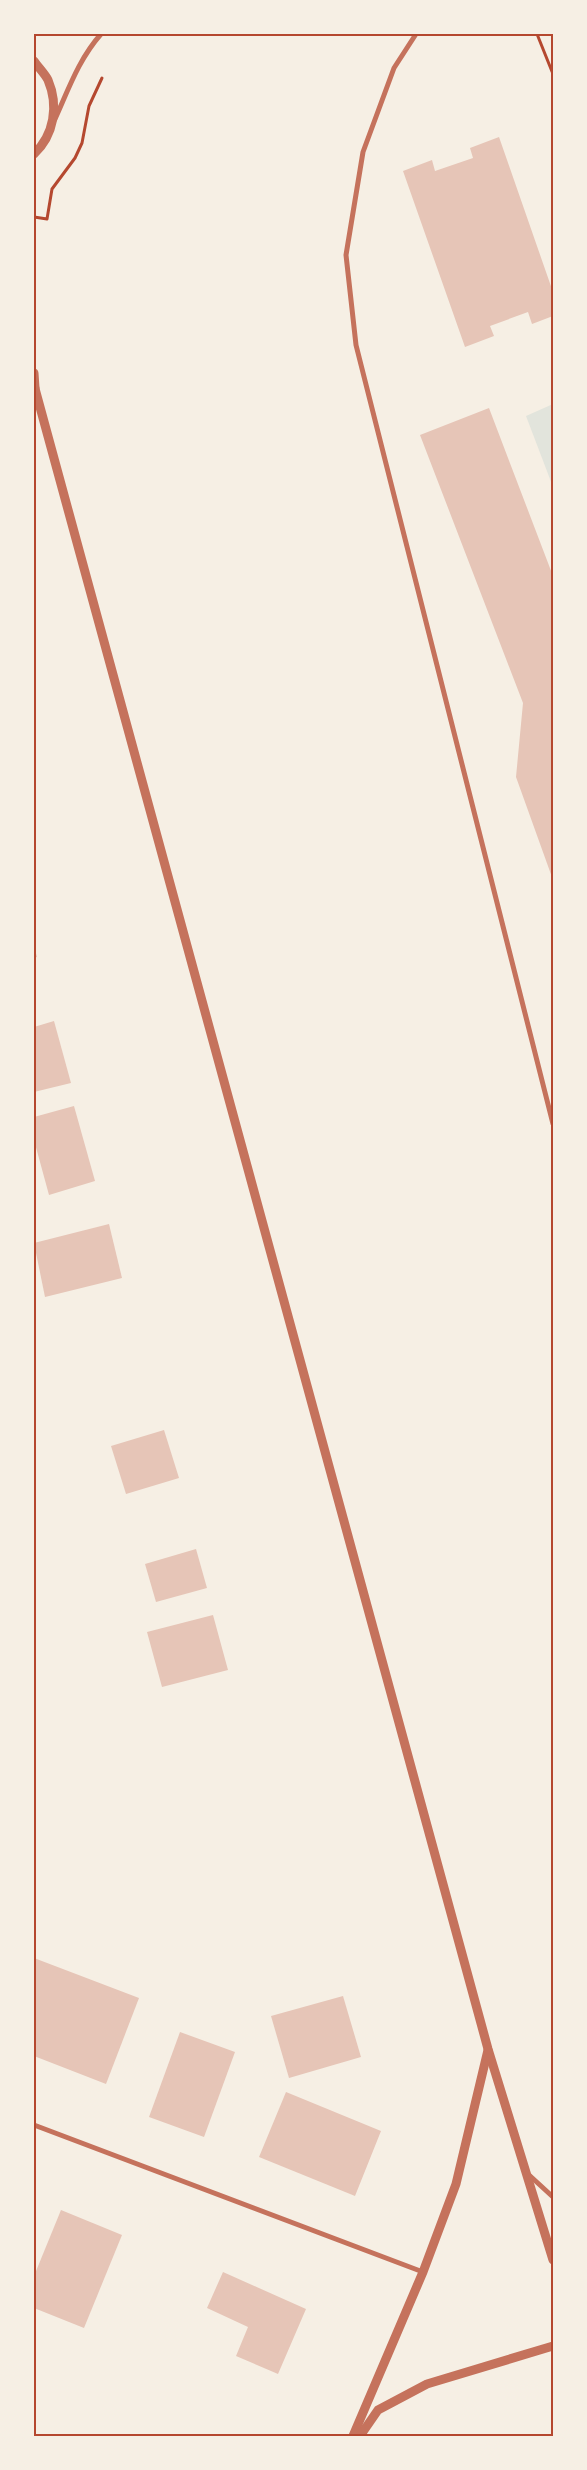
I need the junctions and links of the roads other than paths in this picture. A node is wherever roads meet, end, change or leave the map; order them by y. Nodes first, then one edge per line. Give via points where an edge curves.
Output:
1 (101, 34) edge
2 (416, 34) edge
3 (34, 61) edge
4 (52, 126) junction
5 (34, 154) edge
6 (34, 373) edge
7 (34, 386) edge
8 (553, 1124) edge
9 (488, 2049) junction
10 (34, 2125) edge
11 (529, 2175) junction
12 (553, 2197) edge
13 (553, 2260) edge
14 (423, 2272) junction
15 (553, 2346) edge
16 (353, 2436) edge
17 (360, 2436) edge

1 - 4 street via 76,70
2 - 8 street via 394,68 363,152 346,255 356,345
3 - 4 street via 48,79 54,102
4 - 5 street
6 - 7 street
7 - 9 street
9 - 11 street
9 - 14 street via 456,2184
10 - 14 street
11 - 12 street
11 - 13 street
14 - 16 street
15 - 17 street via 427,2384 378,2410

